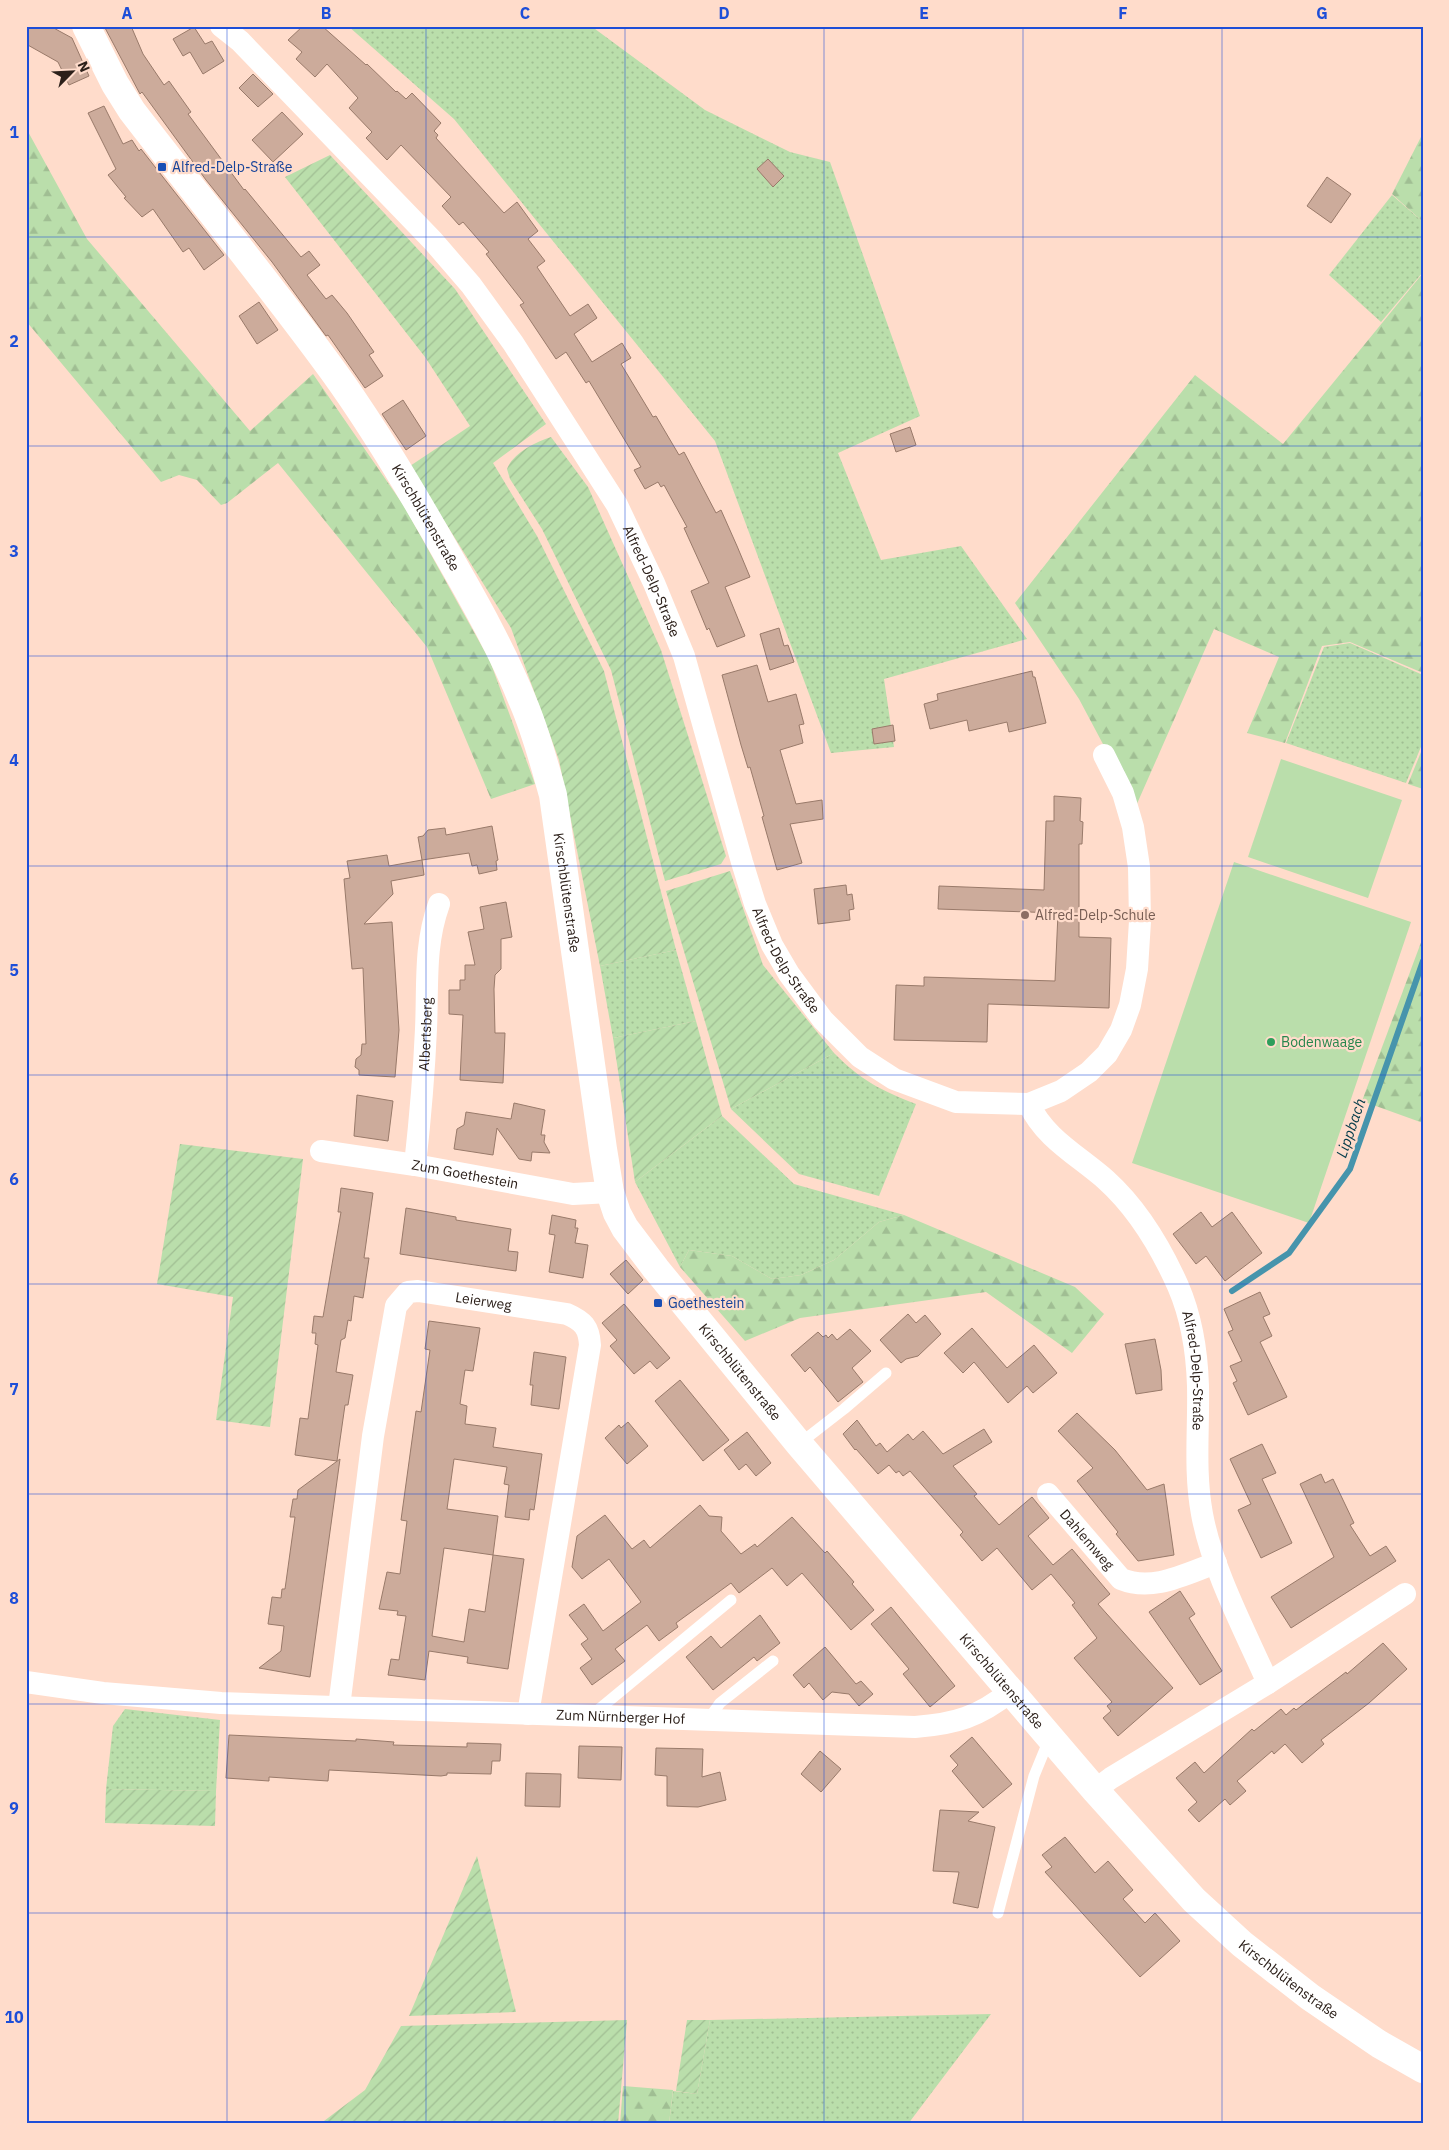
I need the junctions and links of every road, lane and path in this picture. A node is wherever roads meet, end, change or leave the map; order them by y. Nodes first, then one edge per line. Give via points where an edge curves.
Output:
1 (86, 26) edge
2 (221, 26) edge
3 (1104, 755) dead end
4 (439, 904) dead end
5 (1029, 1104) junction
6 (321, 1151) dead end
7 (415, 1165) junction
8 (610, 1192) junction
9 (886, 1373) dead end
10 (799, 1444) junction
11 (1048, 1494) dead end
12 (1216, 1563) junction
13 (1405, 1594) dead end
14 (731, 1600) dead end
15 (773, 1661) dead end
16 (26, 1682) edge
17 (1268, 1682) junction
18 (1011, 1691) junction
19 (338, 1707) junction
20 (528, 1714) junction
21 (591, 1716) junction
22 (708, 1720) junction
23 (1051, 1736) junction
24 (1095, 1790) junction
25 (998, 1912) dead end
26 (1423, 2069) edge

1 - 8 main road, Kirschblütenstraße via 132,111 334,372 361,413 416,498 469,592 523,701 553,795
2 - 5 street, Alfred-Delp-Straße via 240,41 471,285 518,351 617,505 684,656 755,904 772,945 795,982 824,1020 860,1057 894,1079 956,1102
3 - 5 street, Alfred-Delp-Straße via 1133,827 1139,867 1137,969 1130,1005 1107,1054 1089,1072 1061,1091
4 - 7 street, Albertsberg via 432,925 427,962 424,1085
5 - 12 street, Alfred-Delp-Straße via 1043,1128 1107,1181 1127,1203 1165,1259 1178,1288 1195,1351 1201,1513
6 - 7 street, Zum Goethestein
7 - 8 street, Zum Goethestein via 573,1194
8 - 10 main road, Kirschblütenstraße via 625,1228
9 - 10 lane
10 - 18 main road, Kirschblütenstraße
11 - 12 street, Dahlemweg via 1121,1579 1146,1585
12 - 17 street, Alfred-Delp-Straße
13 - 17 street
14 - 21 lane
15 - 22 lane via 720,1703
16 - 19 street, Zum Nürnberger Hof via 103,1693 221,1703
17 - 24 street
18 - 22 street, Zum Nürnberger Hof via 967,1719 941,1725 915,1727
18 - 23 main road, Kirschblütenstraße
19 - 20 street, Zum Nürnberger Hof
19 - 20 street, Leierweg via 373,1436 396,1306 408,1292 418,1291 567,1314 577,1318 589,1333 590,1345
20 - 21 street, Zum Nürnberger Hof
21 - 22 street, Zum Nürnberger Hof
23 - 24 main road, Kirschblütenstraße
23 - 25 lane, Kirschblütenstraße via 1034,1776
24 - 26 main road, Kirschblütenstraße via 1194,1900 1242,1944 1310,1997

